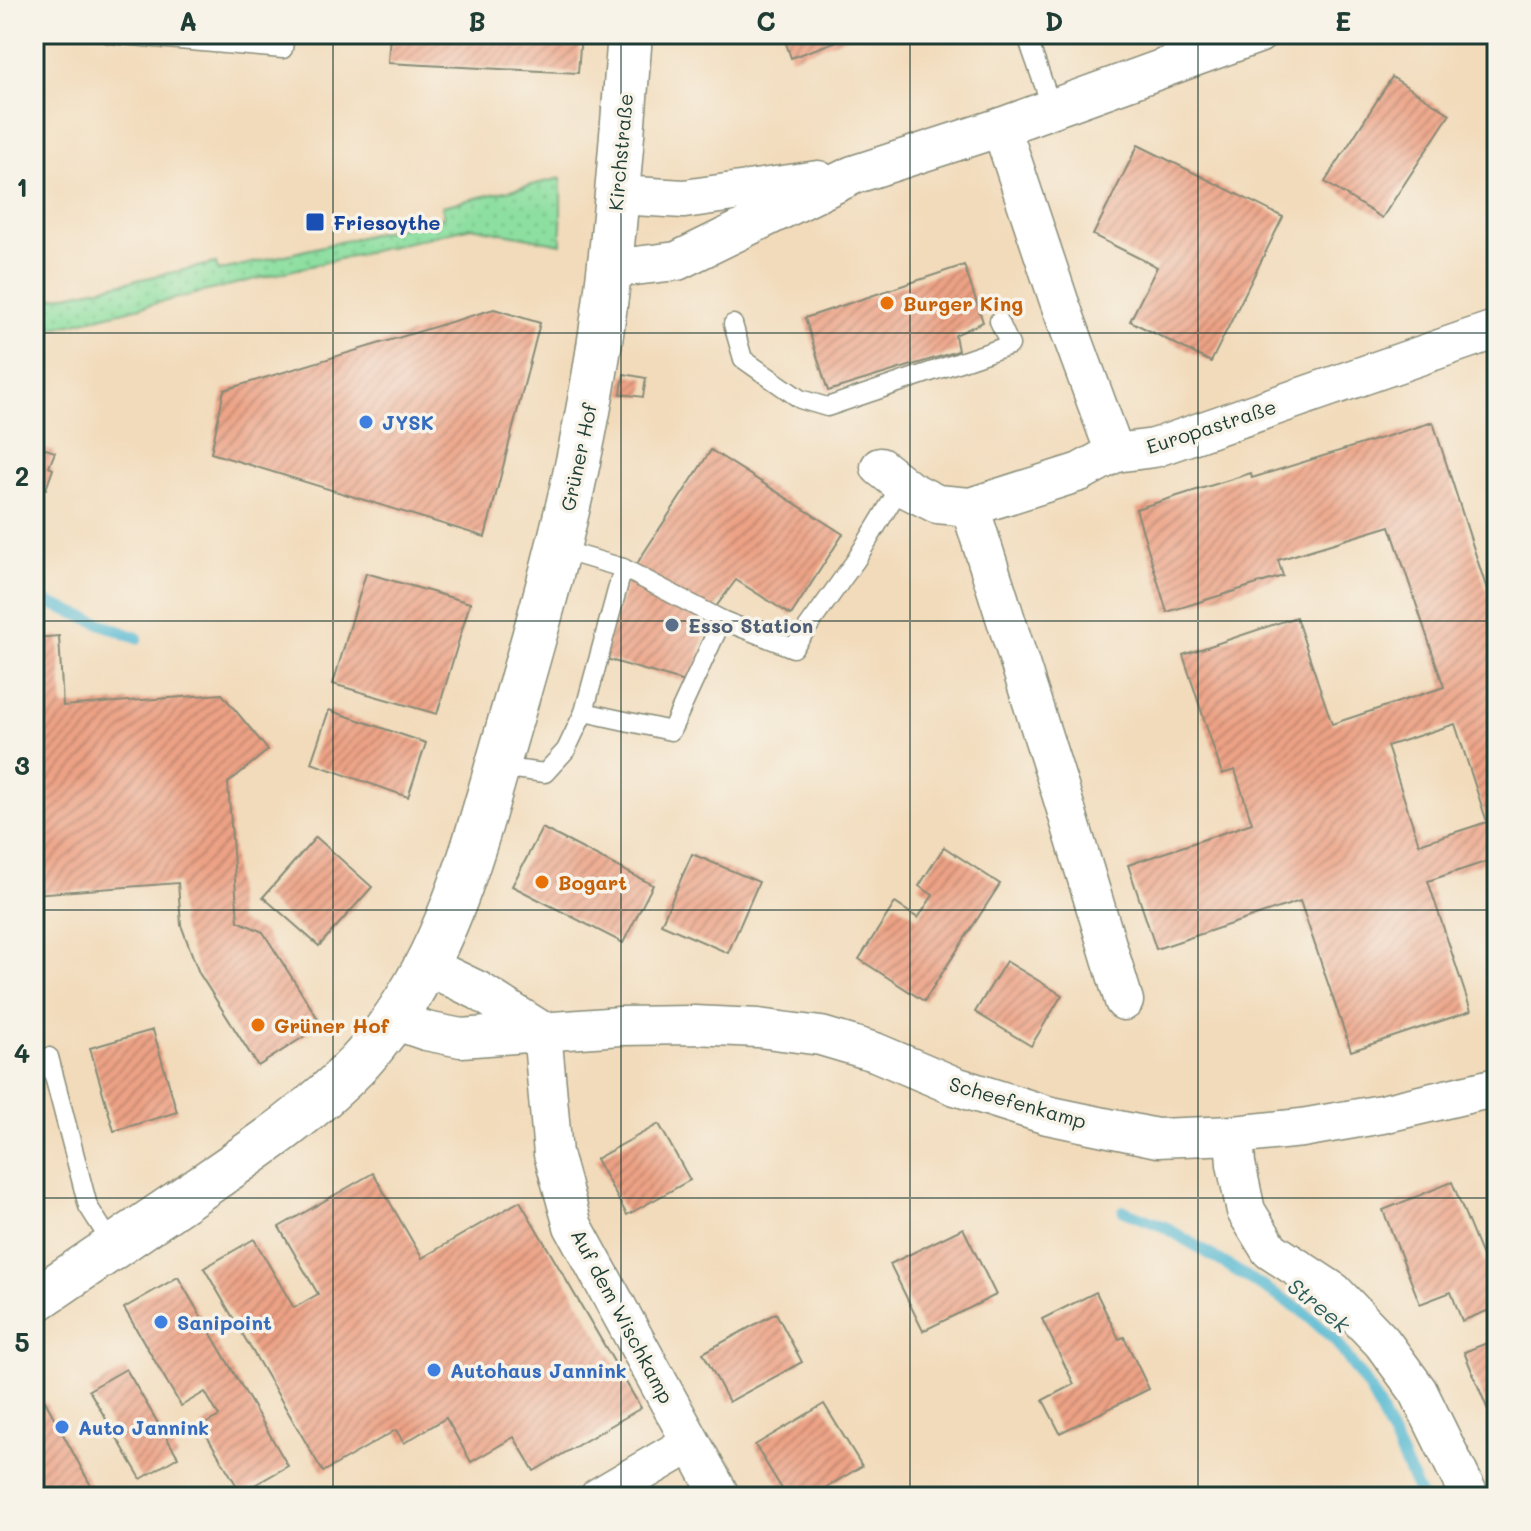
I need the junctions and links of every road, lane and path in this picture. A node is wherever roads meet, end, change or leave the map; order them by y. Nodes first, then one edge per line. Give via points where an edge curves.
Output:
1 (109, 34) edge
2 (285, 34) edge
3 (630, 34) edge
4 (1026, 34) edge
5 (1258, 34) edge
6 (184, 37) edge
7 (1052, 108) junction
8 (1001, 127) junction
9 (853, 175) junction
10 (618, 195) junction
11 (609, 269) junction
12 (999, 321) dead end
13 (733, 324) dead end
14 (1497, 329) edge
15 (1115, 453) junction
16 (891, 476) joint
17 (970, 507) junction
18 (558, 549) junction
19 (623, 568) junction
20 (722, 620) junction
21 (584, 712) junction
22 (497, 767) junction
23 (427, 966) junction
24 (1124, 1001) dead end
25 (394, 1020) junction
26 (542, 1031) junction
27 (49, 1057) dead end
28 (1497, 1087) edge
29 (1234, 1135) junction
30 (114, 1247) junction
31 (34, 1301) edge
32 (691, 1443) junction
33 (599, 1497) edge
34 (721, 1497) edge
35 (1470, 1497) edge

1 - 6 lane
2 - 6 lane via 283,49
3 - 10 street, Kirchstraße
4 - 7 lane
5 - 7 street
7 - 8 street
8 - 9 street
8 - 15 street
9 - 10 street via 684,199
9 - 11 street via 677,261
10 - 11 street, Kirchstraße
11 - 18 street, Grüner Hof via 588,412
12 - 13 lane via 1010,345 827,407 800,399 743,359
14 - 15 street, Europastraße via 1154,448
15 - 17 street via 1080,472
16 - 17 street via 937,504
16 - 20 lane via 856,560 793,648
17 - 24 street
18 - 19 lane
18 - 22 street, Grüner Hof
19 - 20 lane
19 - 21 lane
20 - 21 lane via 671,731
21 - 22 lane via 566,750 545,773
22 - 23 street, Grüner Hof via 469,868
23 - 25 street, Grüner Hof
23 - 26 street
25 - 26 street, Scheefenkamp via 461,1038
25 - 30 street, Grüner Hof via 356,1066 275,1136
26 - 29 street, Scheefenkamp via 694,1025 821,1036 1047,1115 1157,1138
26 - 32 street, Auf dem Wischkamp via 553,1154 573,1226
27 - 30 lane via 88,1206
28 - 29 street, Scheefenkamp via 1382,1114
29 - 35 street via 1246,1211 1270,1250 1334,1292 1382,1342 1418,1391
30 - 31 street, Grüner Hof
32 - 33 street
32 - 34 street, Auf dem Wischkamp

